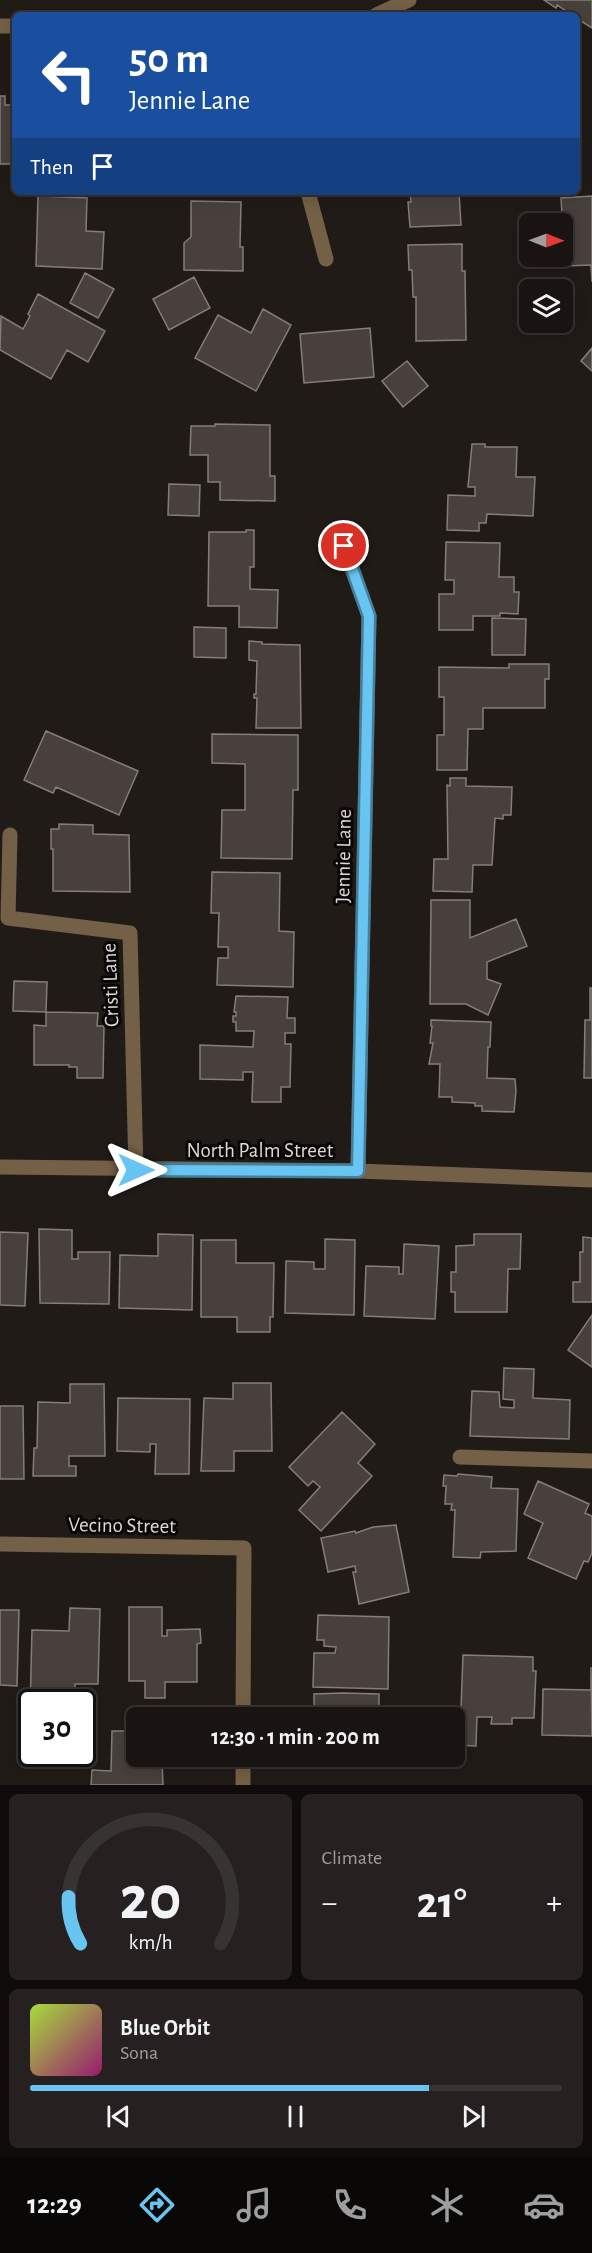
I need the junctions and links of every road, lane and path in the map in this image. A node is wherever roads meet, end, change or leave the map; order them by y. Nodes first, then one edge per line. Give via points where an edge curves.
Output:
1 (409, 0) edge
2 (383, 12) edge
3 (309, 195) edge
4 (326, 259) dead end
5 (344, 546) dead end
6 (9, 835) dead end
7 (0, 1167) edge
8 (136, 1170) junction
9 (358, 1171) junction
10 (592, 1180) edge
11 (460, 1457) dead end
12 (592, 1461) edge
13 (0, 1544) edge
14 (243, 1707) edge
15 (243, 1767) edge
16 (243, 1785) edge

1 - 2 street
3 - 4 street
5 - 9 street, Jennie Lane via 369,616
6 - 8 street, Cristi Lane via 8,918 130,933
7 - 8 street, North Palm Street
8 - 9 street, North Palm Street
9 - 10 street, North Palm Street
11 - 12 street
13 - 14 street, Vecino Street via 244,1548
15 - 16 street

